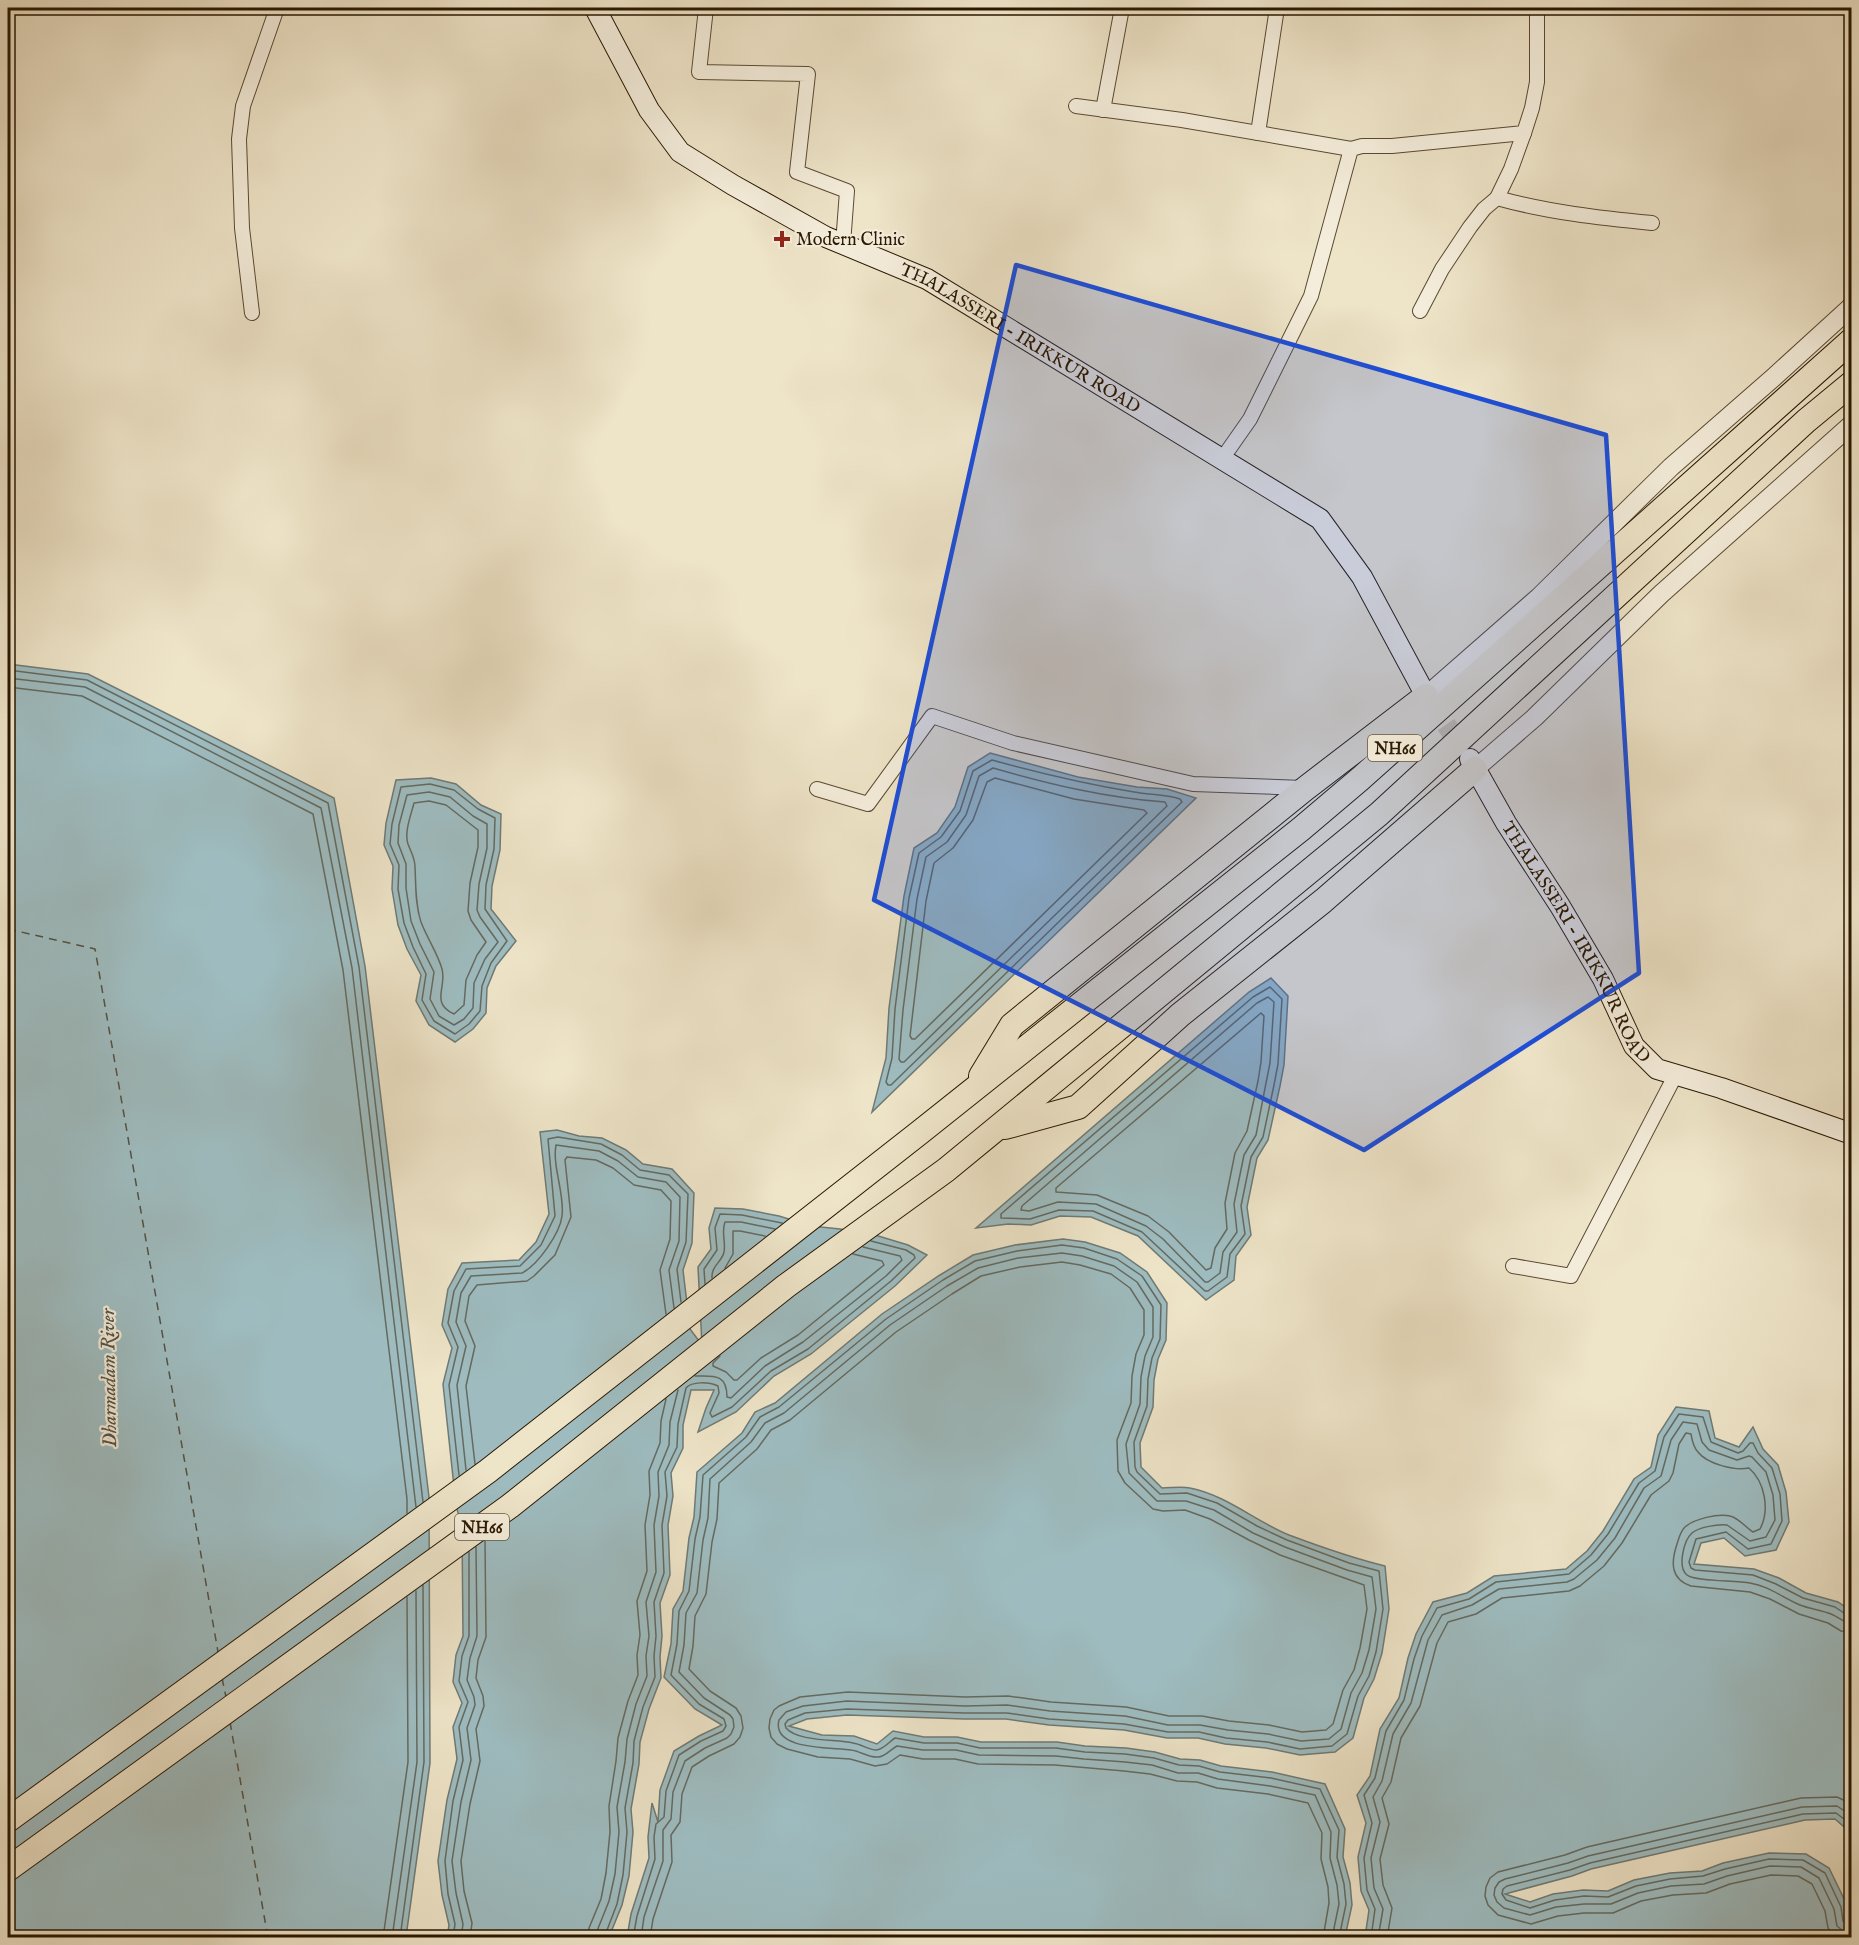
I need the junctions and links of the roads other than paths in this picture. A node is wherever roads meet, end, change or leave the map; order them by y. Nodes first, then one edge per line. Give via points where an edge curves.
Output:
1 (278, 8) edge
2 (595, 8) edge
3 (706, 8) edge
4 (1122, 8) edge
5 (1277, 8) edge
6 (1537, 8) edge
7 (1076, 106) dead end
8 (1103, 110) junction
9 (1257, 133) junction
10 (1524, 133) junction
11 (1351, 149) junction
12 (1497, 198) junction
13 (1652, 224) dead end
14 (843, 244) junction
15 (1851, 306) edge
16 (1419, 311) dead end
17 (252, 313) dead end
18 (1851, 340) edge
19 (1851, 383) edge
20 (1851, 424) edge
21 (1222, 459) junction
22 (1426, 696) junction
23 (1472, 764) junction
24 (1306, 788) junction
25 (817, 789) dead end
26 (1677, 1074) junction
27 (972, 1091) junction
28 (995, 1130) junction
29 (1851, 1134) edge
30 (1513, 1266) dead end
31 (8, 1820) edge
32 (8, 1869) edge

1 - 17 street via 243,106 239,139 242,228
2 - 14 main road, THALASSERI - IRIKKUR ROAD via 649,110 680,152
3 - 14 street via 699,72 808,74 797,172 848,191
4 - 8 street
5 - 9 street
6 - 10 street via 1537,82
7 - 8 street
8 - 9 street
9 - 11 street
10 - 11 street
10 - 12 street
11 - 21 street via 1311,296 1250,419
12 - 13 street
12 - 16 street via 1470,227
14 - 21 main road, THALASSERI - IRIKKUR ROAD via 927,279
15 - 22 street via 1671,466 1539,597
18 - 27 highway, NH66 via 1360,779
19 - 28 highway, NH66 via 1379,814
20 - 23 street via 1661,594 1534,718
21 - 22 main road, THALASSERI - IRIKKUR ROAD via 1320,519 1362,577
22 - 24 highway
23 - 26 main road, THALASSERI - IRIKKUR ROAD via 1603,978 1634,1046 1657,1069
23 - 28 highway via 1323,901 1180,1015 1078,1107
24 - 25 street via 1193,784 1013,743 932,716 868,804
24 - 27 highway via 1012,1025
26 - 29 main road, THALASSERI - IRIKKUR ROAD
26 - 30 street via 1571,1276
27 - 31 highway, NH66 via 488,1471
28 - 32 highway, NH66 via 786,1286 510,1506

